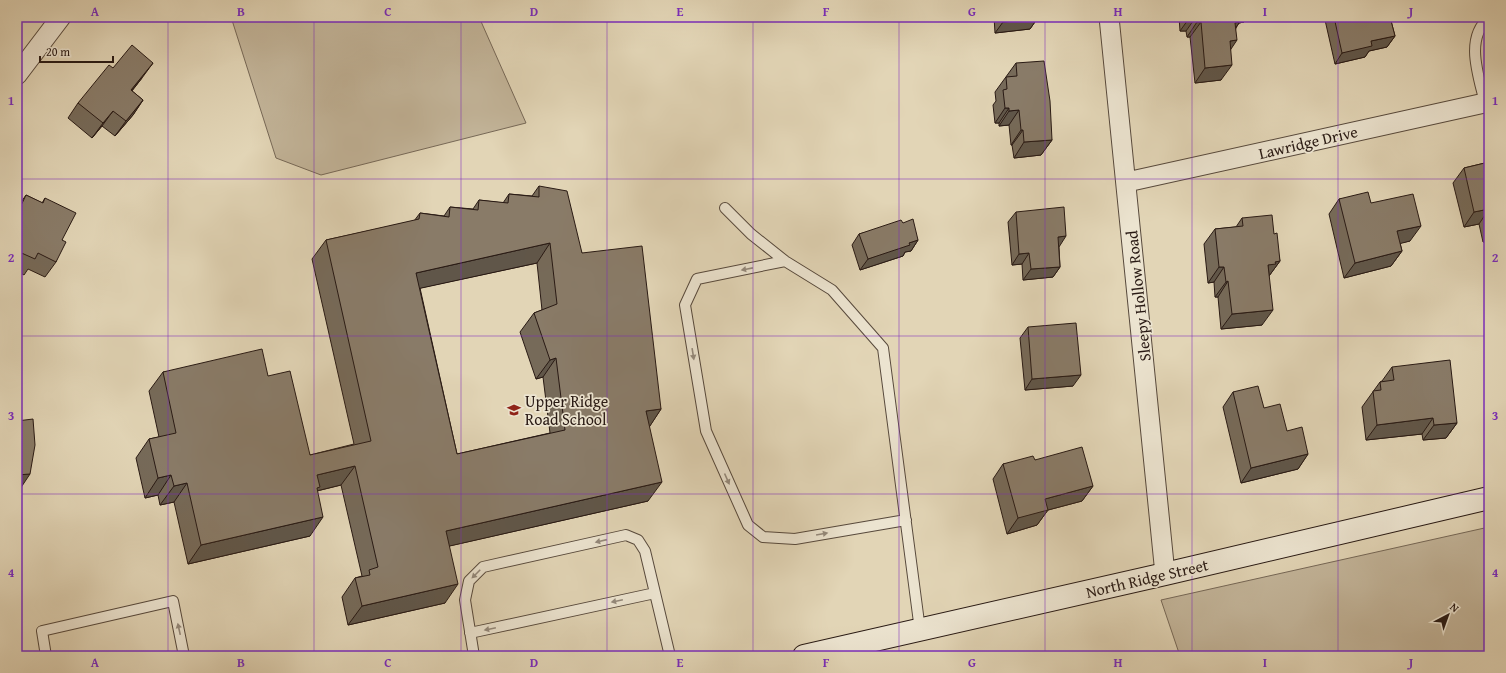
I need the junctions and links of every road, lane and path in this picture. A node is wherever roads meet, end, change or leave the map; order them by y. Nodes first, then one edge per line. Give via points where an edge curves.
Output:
1 (61, 17) edge
2 (1109, 17) edge
3 (1489, 18) edge
4 (17, 75) edge
5 (1487, 102) edge
6 (1126, 182) junction
7 (725, 208) dead end
8 (785, 261) junction
9 (1489, 498) edge
10 (906, 520) junction
11 (1165, 574) junction
12 (655, 593) junction
13 (920, 630) junction
14 (470, 633) junction
15 (46, 656) edge
16 (184, 656) edge
17 (474, 656) edge
18 (670, 656) edge
19 (804, 656) edge

1 - 4 street
2 - 6 street, Sleepy Hollow Road
3 - 5 lane via 1484,22 1478,36 1474,54
5 - 6 street, Lawridge Drive
6 - 11 street, Sleepy Hollow Road
7 - 8 lane via 751,234
8 - 10 lane via 832,290 883,348
8 -> 10 lane via 697,279 685,305 706,431 748,525 763,537 795,539
9 - 11 street, North Ridge Street
10 - 13 lane
11 - 13 street, North Ridge Street
12 -> 14 lane
12 -> 14 lane via 645,551 638,540 626,535 483,567 469,581 465,600
12 - 18 lane
13 - 19 street, North Ridge Street
14 - 17 lane
16 -> 15 lane via 173,601 42,631

